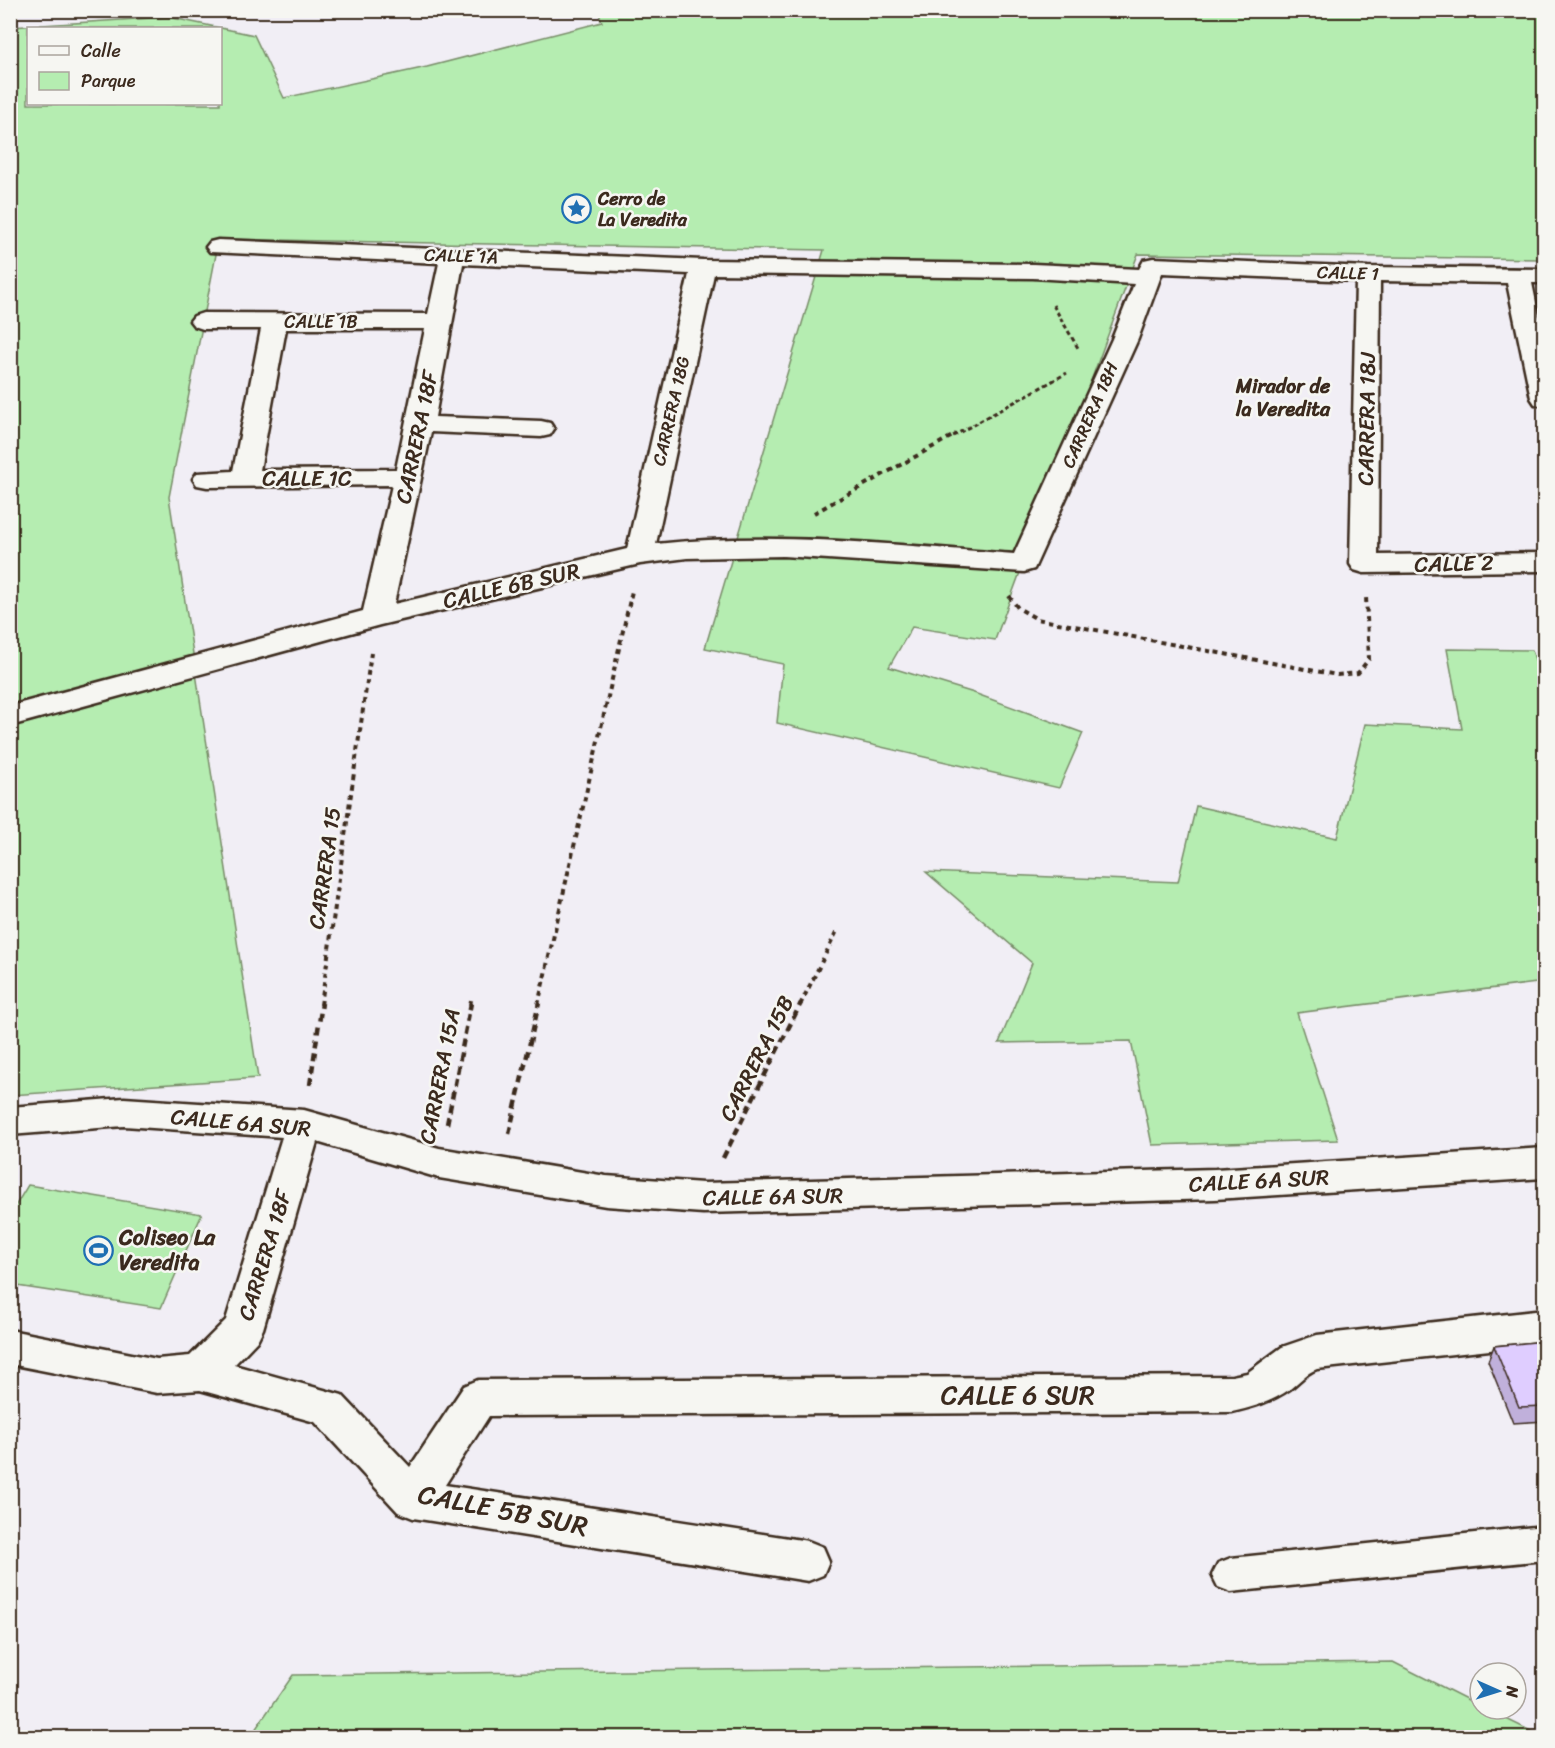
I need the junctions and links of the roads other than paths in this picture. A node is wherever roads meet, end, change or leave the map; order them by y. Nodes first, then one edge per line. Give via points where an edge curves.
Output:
1 (218, 246) dead end
2 (452, 256) junction
3 (703, 267) junction
4 (1033, 271) joint
5 (1150, 271) junction
6 (1368, 274) junction
7 (1518, 276) junction
8 (1545, 276) edge
9 (203, 321) dead end
10 (275, 322) junction
11 (439, 322) junction
12 (1545, 398) edge
13 (420, 424) junction
14 (541, 429) dead end
15 (408, 477) junction
16 (207, 478) dead end
17 (245, 478) junction
18 (640, 555) junction
19 (1545, 562) edge
20 (1024, 563) joint
21 (1364, 564) joint
22 (376, 617) junction
23 (10, 716) edge
24 (10, 1121) edge
25 (304, 1124) junction
26 (1545, 1163) edge
27 (1545, 1328) edge
28 (10, 1347) edge
29 (200, 1373) junction
30 (412, 1499) junction
31 (1545, 1543) edge
32 (808, 1561) dead end
33 (1231, 1575) dead end

1 - 2 street, CALLE 1A
2 - 3 street, CALLE 1A
2 - 11 street, CARRERA 18F
3 - 4 street, CALLE 1A
3 - 18 street, CARRERA 18G
4 - 5 street, CALLE 1
5 - 6 street, CALLE 1
5 - 20 street, CARRERA 18H via 1125,339
6 - 7 street, CALLE 1
6 - 21 street, CARRERA 18J
7 - 8 street, CALLE 1
7 - 12 street
9 - 10 street, CALLE 1B
10 - 11 street, CALLE 1B
10 - 17 street
11 - 13 street, CARRERA 18F
13 - 14 street
13 - 15 street, CARRERA 18F
15 - 17 street, CALLE 1C
15 - 22 street, CARRERA 18F
16 - 17 street, CALLE 1C
18 - 20 street, CALLE 6B SUR via 682,549 819,549
18 - 22 street, CALLE 6B SUR
19 - 21 street, CALLE 2
22 - 23 street, CALLE 6B SUR
24 - 25 street, CALLE 6A SUR via 124,1112
25 - 26 street, CALLE 6A SUR via 439,1163 606,1191 702,1198 1215,1184
25 - 29 street, CARRERA 18F via 243,1329
27 - 30 street, CALLE 6 SUR via 1317,1352 1296,1359 1256,1389 1232,1394 478,1398
28 - 29 street via 157,1377
29 - 30 street, CALLE 5B SUR via 328,1408
30 - 32 street, CALLE 5B SUR
31 - 33 lane

